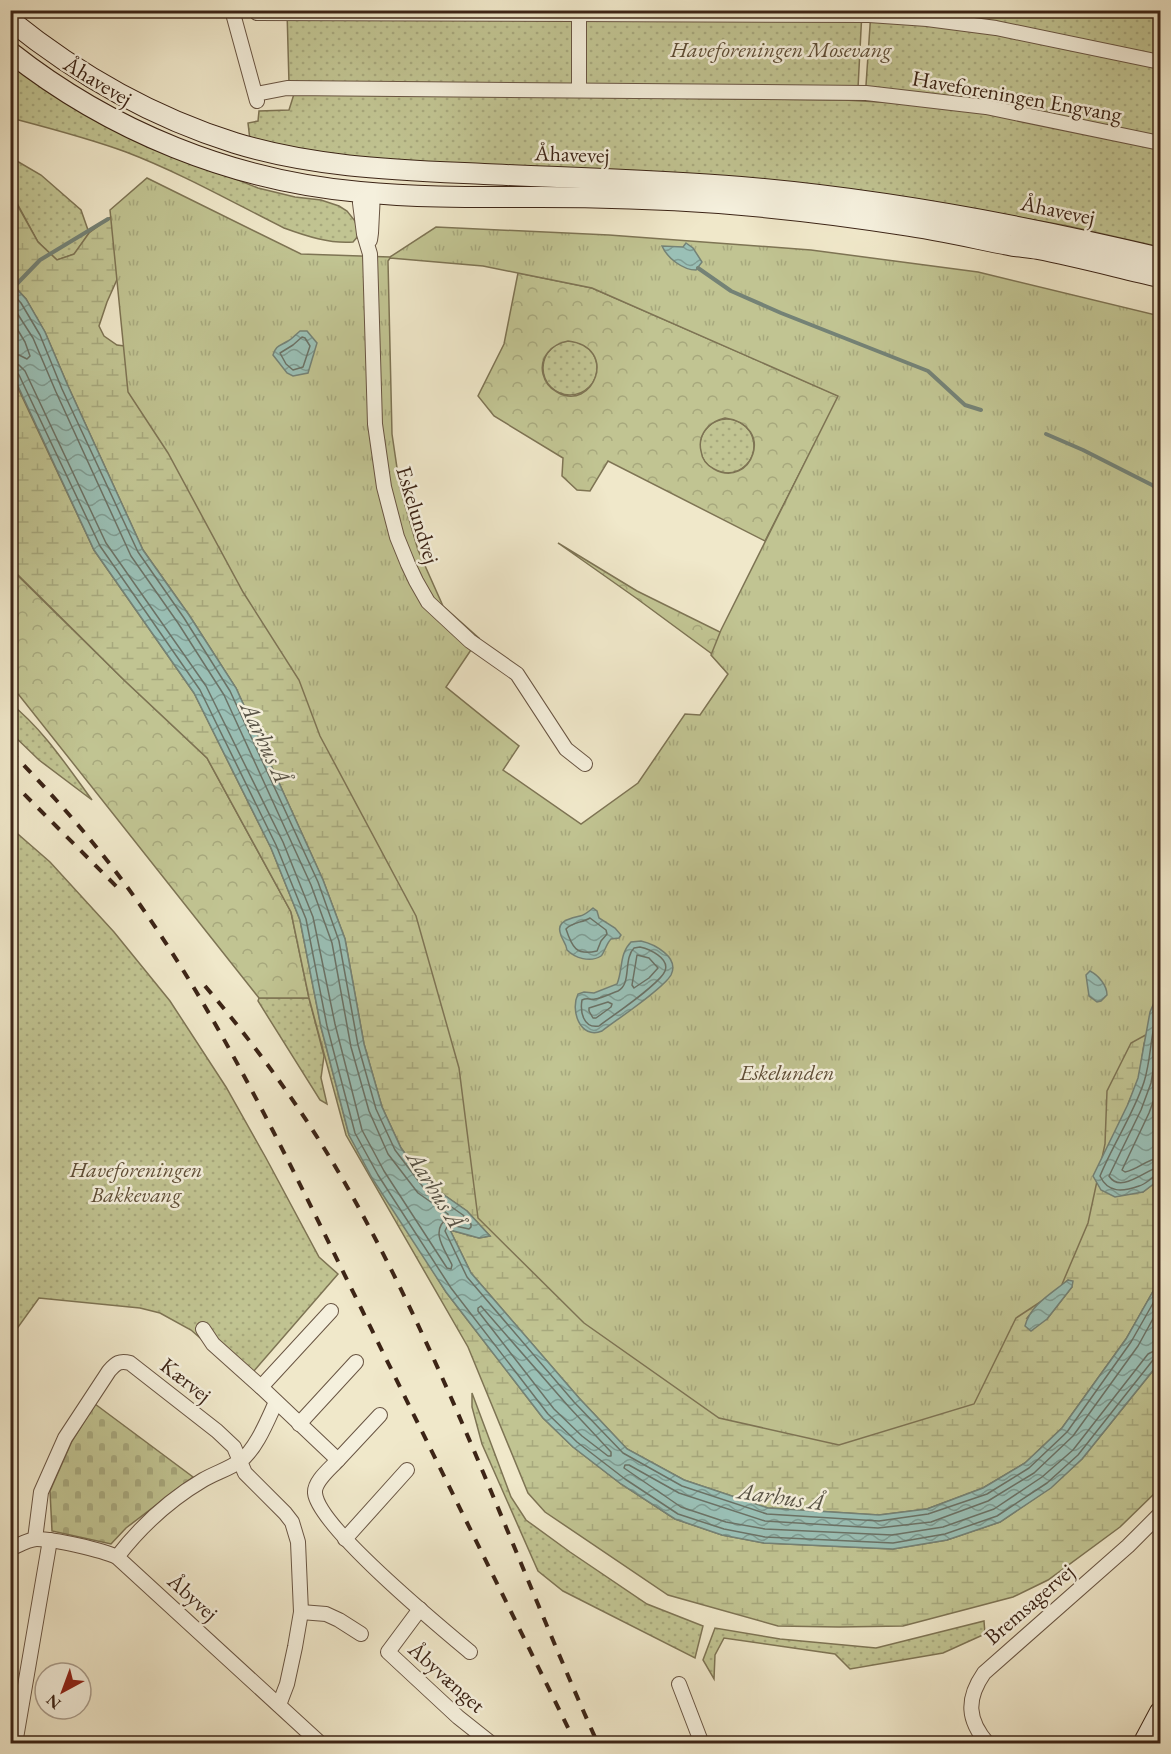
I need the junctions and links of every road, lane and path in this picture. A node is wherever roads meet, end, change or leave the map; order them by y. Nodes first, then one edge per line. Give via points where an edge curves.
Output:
1 (232, 10) edge
2 (579, 12) edge
3 (257, 13) dead end
4 (11, 21) edge
5 (10, 52) edge
6 (1161, 62) edge
7 (579, 90) junction
8 (1161, 143) edge
9 (367, 184) junction
10 (1011, 245) junction
11 (1161, 258) edge
12 (1161, 277) edge
13 (1161, 288) edge
14 (585, 764) dead end
15 (331, 1311) dead end
16 (203, 1329) dead end
17 (356, 1362) dead end
18 (261, 1387) junction
19 (276, 1402) junction
20 (380, 1415) dead end
21 (299, 1424) junction
22 (338, 1460) junction
23 (241, 1461) junction
24 (407, 1470) dead end
25 (1161, 1514) edge
26 (35, 1539) junction
27 (345, 1539) junction
28 (50, 1540) junction
29 (10, 1549) edge
30 (117, 1557) junction
31 (420, 1609) junction
32 (301, 1612) junction
33 (361, 1634) dead end
34 (470, 1652) dead end
35 (679, 1684) dead end
36 (279, 1705) junction
37 (1161, 1712) edge
38 (15, 1743) edge
39 (321, 1743) edge
40 (492, 1743) edge
41 (702, 1743) edge
42 (988, 1743) edge
43 (1143, 1743) edge

1 - 7 street via 256,98 287,88
2 - 3 street
2 - 6 street via 927,19 996,28
2 - 7 street
4 - 9 main road via 93,89 172,134 267,164
5 - 9 main road, Åhavevej via 84,103 200,158 323,188
7 - 8 street, Haveforeningen Engvang via 866,93 986,107
9 - 10 main road, Åhavevej via 433,196 718,203 904,225
9 - 11 main road, Åhavevej via 626,180 745,188 906,206
9 - 14 street, Eskelundvej via 360,203 368,245 375,424 384,487 408,564 428,602 470,641 517,674 566,749
10 - 12 main road, Åhavevej
10 - 13 main road via 1035,258
15 - 18 street
16 - 18 street via 213,1344
17 - 21 street
18 - 19 street
19 - 21 street
19 - 23 street
20 - 22 street, Åbyvænget
21 - 22 street
22 - 27 street, Åbyvænget via 315,1491 317,1501
23 - 26 street, Kærvej via 218,1431 130,1363 119,1362 65,1438 41,1492
23 - 30 street via 166,1506
23 - 32 street, Kærvej via 245,1473 292,1522 298,1542
24 - 27 street
25 - 42 street, Bremsagervej via 984,1673 974,1690 971,1714
26 - 28 street, Åbyvej
26 - 29 street, Åbyvej
27 - 31 street, Åbyvænget
28 - 30 street, Åbyvej
28 - 38 street
30 - 36 street, Åbyvej
31 - 34 street, Åbyvænget
31 - 40 street, Åbyvænget via 388,1652
32 - 33 street via 326,1614
32 - 36 street, Kærvej
35 - 41 street
36 - 39 street, Åbyvej
37 - 43 main road

